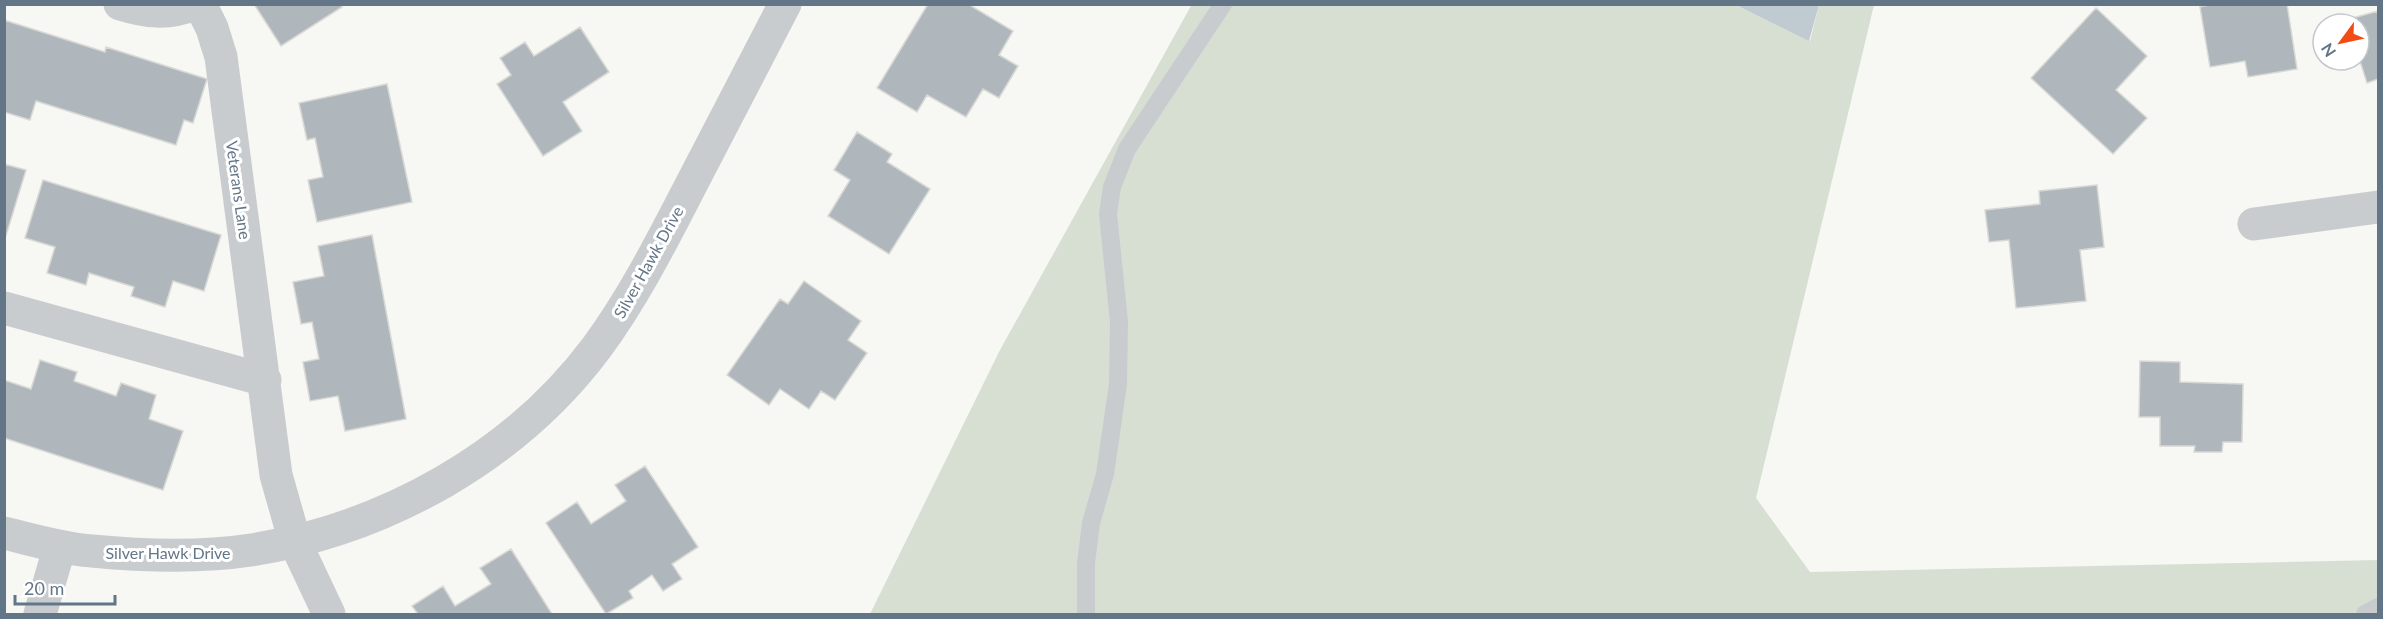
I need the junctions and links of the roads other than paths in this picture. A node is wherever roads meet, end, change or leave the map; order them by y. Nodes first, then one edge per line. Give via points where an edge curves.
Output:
1 (120, 4) edge
2 (194, 4) edge
3 (200, 4) edge
4 (784, 4) edge
5 (1223, 4) edge
6 (2379, 207) edge
7 (2254, 224) dead end
8 (4, 308) edge
9 (265, 380) junction
10 (4, 533) edge
11 (295, 542) junction
12 (60, 546) junction
13 (2379, 607) edge
14 (40, 615) edge
15 (329, 615) edge
16 (1086, 615) edge
17 (2365, 615) edge

1 - 2 street via 143,11 168,12
3 - 9 street, Veterans Lane via 221,57
4 - 11 street, Silver Hawk Drive via 633,295 596,348 551,401 512,437 436,485 367,519
5 - 16 lane via 1127,148 1112,187 1108,214 1119,322 1118,384 1105,474 1091,523
6 - 7 street
8 - 9 street
9 - 11 street, Veterans Lane via 276,475
10 - 12 street, Silver Hawk Drive
11 - 12 street, Silver Hawk Drive via 202,554 137,554
11 - 15 street, Veterans Lane
12 - 14 street
13 - 17 lane

